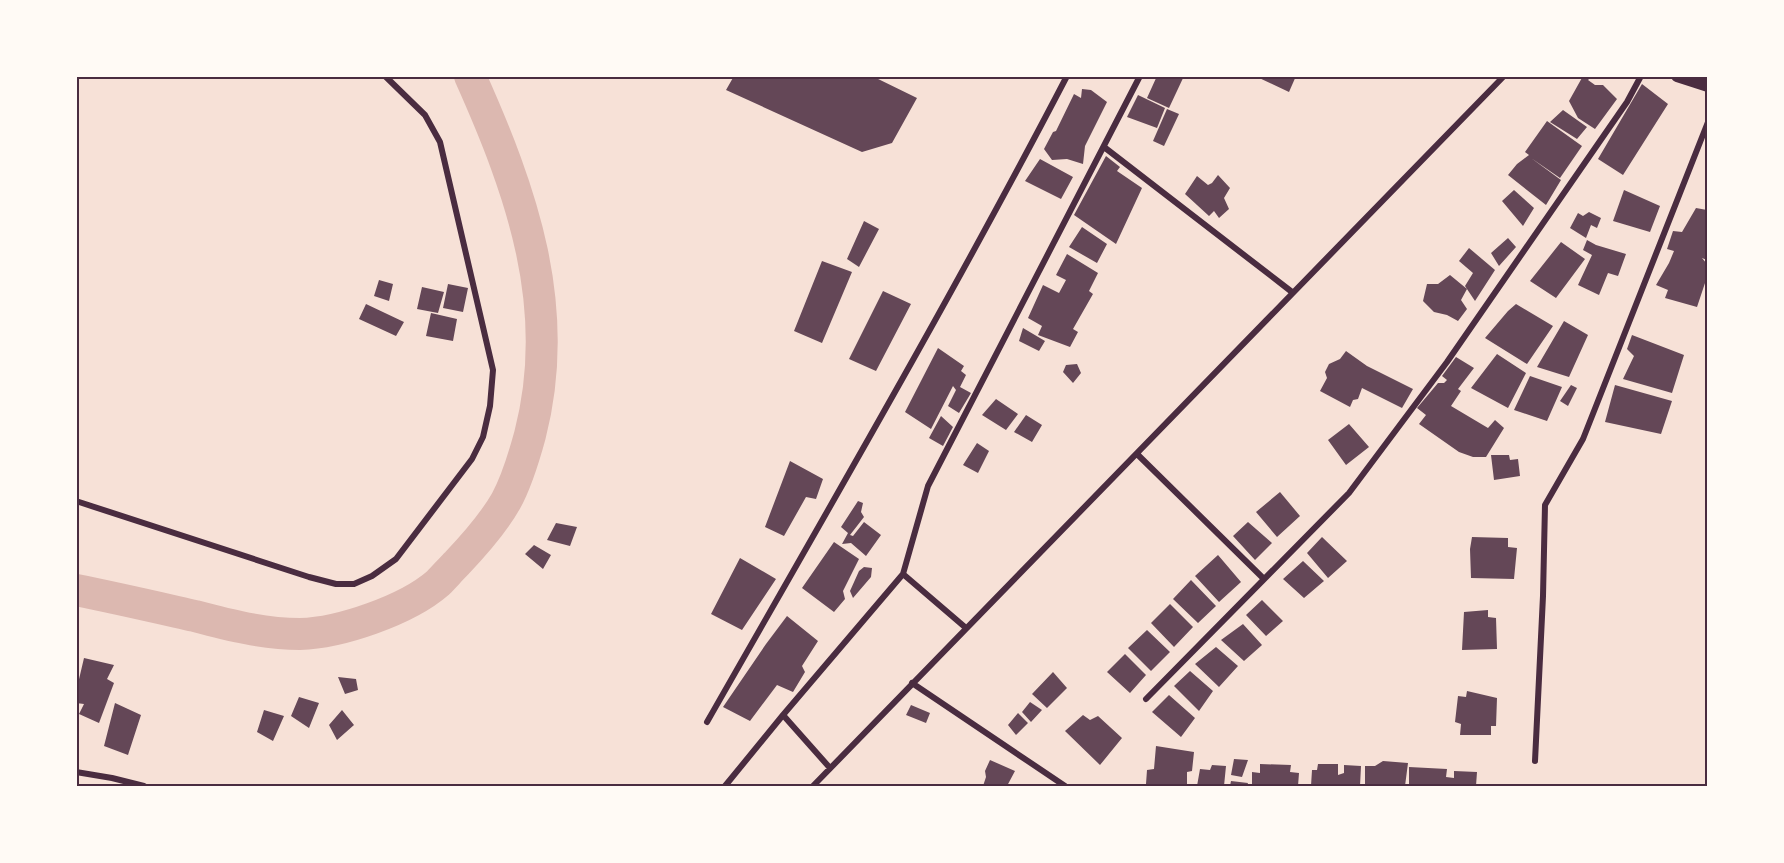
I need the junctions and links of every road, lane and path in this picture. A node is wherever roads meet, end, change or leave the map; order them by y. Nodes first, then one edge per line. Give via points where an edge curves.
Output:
1 (385, 76) edge
2 (1067, 76) edge
3 (1140, 76) edge
4 (1504, 76) edge
5 (1641, 76) edge
6 (1677, 76) edge
7 (1707, 86) edge
8 (1707, 122) edge
9 (1104, 147) junction
10 (1292, 292) junction
11 (1137, 454) junction
12 (76, 501) edge
13 (903, 574) junction
14 (1264, 579) junction
15 (966, 628) junction
16 (912, 683) junction
17 (1146, 699) dead end
18 (783, 715) junction
19 (706, 722) dead end
20 (1535, 761) dead end
21 (830, 768) junction
22 (76, 772) edge
23 (144, 786) edge
24 (725, 786) edge
25 (813, 786) edge
26 (1065, 786) edge

1 - 12 street via 425,115 440,142 469,259 493,370 486,426 472,459 396,559 354,584 309,577
2 - 19 street via 850,474
3 - 9 street
4 - 10 street
5 - 14 street via 1454,352 1356,484
6 - 7 main road
8 - 20 street via 1583,439 1545,505
9 - 10 street
9 - 13 street via 928,486
10 - 11 street
11 - 14 street
11 - 15 street
13 - 15 street
13 - 18 street
14 - 17 street
15 - 16 street
16 - 21 street
16 - 26 street
18 - 21 street
18 - 24 street
21 - 25 street
22 - 23 street

